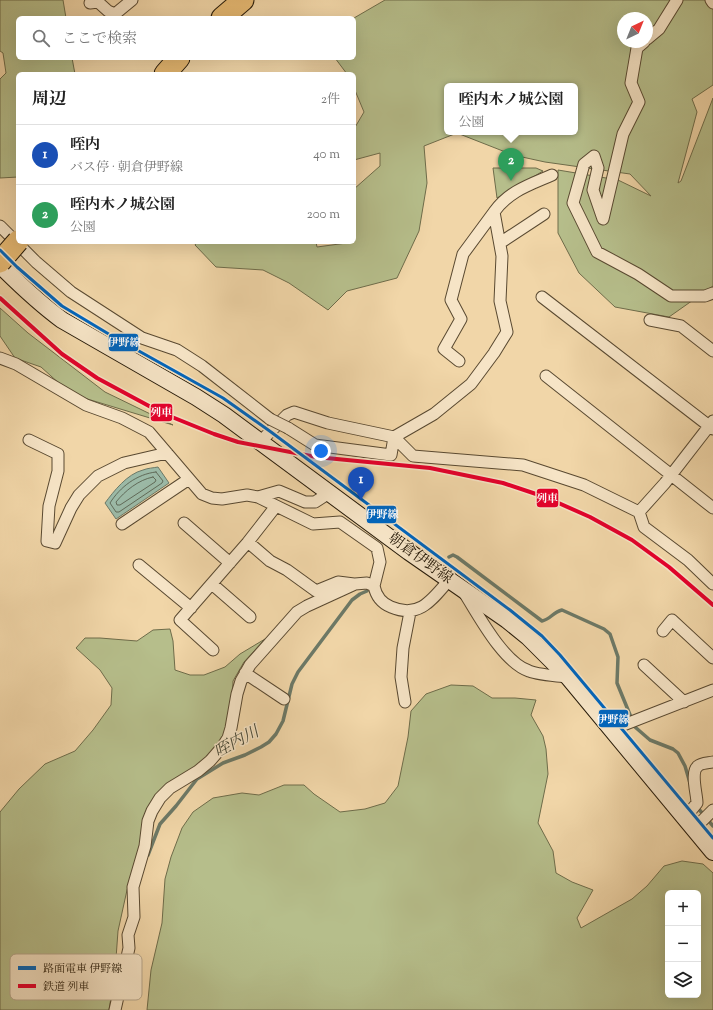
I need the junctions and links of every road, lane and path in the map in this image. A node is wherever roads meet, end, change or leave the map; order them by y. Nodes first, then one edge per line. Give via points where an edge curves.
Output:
1 (132, 0) edge
2 (230, 0) edge
3 (243, 0) edge
4 (676, 0) edge
5 (711, 0) edge
6 (90, 3) dead end
7 (713, 3) edge
8 (216, 16) edge
9 (224, 16) edge
10 (653, 34) edge
11 (637, 48) edge
12 (178, 60) edge
13 (167, 72) edge
14 (552, 175) dead end
15 (494, 212) junction
16 (544, 214) dead end
17 (0, 226) edge
18 (16, 242) edge
19 (16, 243) edge
20 (500, 243) junction
21 (18, 244) edge
22 (0, 262) edge
23 (0, 265) edge
24 (713, 293) edge
25 (542, 297) dead end
26 (650, 320) dead end
27 (713, 351) edge
28 (0, 358) edge
29 (459, 361) dead end
30 (546, 376) dead end
31 (712, 425) edge
32 (394, 437) junction
33 (29, 440) dead end
34 (260, 442) junction
35 (167, 453) junction
36 (670, 476) junction
37 (188, 479) junction
38 (329, 493) junction
39 (258, 497) junction
40 (276, 506) junction
41 (713, 508) edge
42 (639, 512) junction
43 (184, 523) dead end
44 (122, 524) dead end
45 (248, 542) junction
46 (230, 563) junction
47 (139, 565) dead end
48 (449, 580) junction
49 (212, 584) junction
50 (355, 584) junction
51 (713, 584) edge
52 (374, 586) junction
53 (463, 590) junction
54 (191, 608) junction
55 (410, 612) junction
56 (250, 617) dead end
57 (663, 631) dead end
58 (213, 650) dead end
59 (713, 658) edge
60 (644, 665) dead end
61 (246, 673) junction
62 (568, 678) junction
63 (713, 690) edge
64 (284, 699) dead end
65 (404, 702) dead end
66 (684, 702) junction
67 (618, 728) junction
68 (713, 762) edge
69 (699, 815) edge
70 (713, 852) edge
71 (128, 954) edge
72 (117, 1000) edge
73 (115, 1010) edge

1 - 6 street via 115,14 98,2
2 - 8 highway
3 - 9 highway
4 - 10 street via 659,29
5 - 7 street
11 - 24 street via 631,83 639,102 623,134 604,219 593,190 598,168 594,156 584,164 573,202 597,252 638,274 671,296 705,296
12 - 13 highway
14 - 15 street via 509,196
15 - 20 street
15 - 29 street via 463,254 451,300 462,318 444,349
16 - 20 street
17 - 18 street, bridge
19 - 22 highway, bridge
20 - 32 street via 500,301 507,332 471,384 434,414
21 - 32 street, bridge via 71,292 142,338 177,350 202,366 270,419 315,445 391,455
23 - 34 main road, 朝倉伊野線 via 45,308 62,320 196,397
25 - 31 street
26 - 27 street via 681,326
28 - 35 street via 16,364 86,405 122,418 149,432
30 - 36 street
31 - 36 street
32 - 34 street via 328,423 294,412 287,415
32 - 42 street via 414,456 523,465 584,485
33 - 35 street via 58,454 58,471 49,506 47,540 55,543 79,495 98,476 124,463
34 - 38 main road, 朝倉伊野線
35 - 37 street
36 - 41 street
36 - 42 street
37 - 39 street via 202,494 212,498 247,495
37 - 44 street
38 - 39 street via 315,502 305,502 279,491
38 - 48 main road, 朝倉伊野線
39 - 40 street
40 - 45 street
40 - 52 street via 313,524 340,522 377,548 380,562
42 - 51 street via 644,527 688,560
43 - 46 street
45 - 46 street
45 - 50 street via 270,561 316,591 338,582
46 - 49 street
47 - 54 street
48 - 53 main road, 朝倉伊野線
48 - 55 street via 434,598
49 - 54 street
49 - 56 street
50 - 52 street via 367,583
50 - 61 street via 297,612 250,665
52 - 55 street via 386,605 399,611
53 - 62 main road, 朝倉伊野線 via 528,637
53 - 62 street via 489,634 518,664 529,671
54 - 58 street via 180,620
55 - 65 street via 401,677
57 - 59 street via 672,620
60 - 66 street
61 - 64 street
61 - 71 street via 237,694 228,738 223,746 198,771 170,788 160,798 148,821 145,846 133,886 134,917 128,935
62 - 67 main road, 朝倉伊野線
63 - 66 street
66 - 67 street
67 - 69 main road, 朝倉伊野線
68 - 69 street via 701,764 695,769
69 - 70 main road, 朝倉伊野線
72 - 73 street

